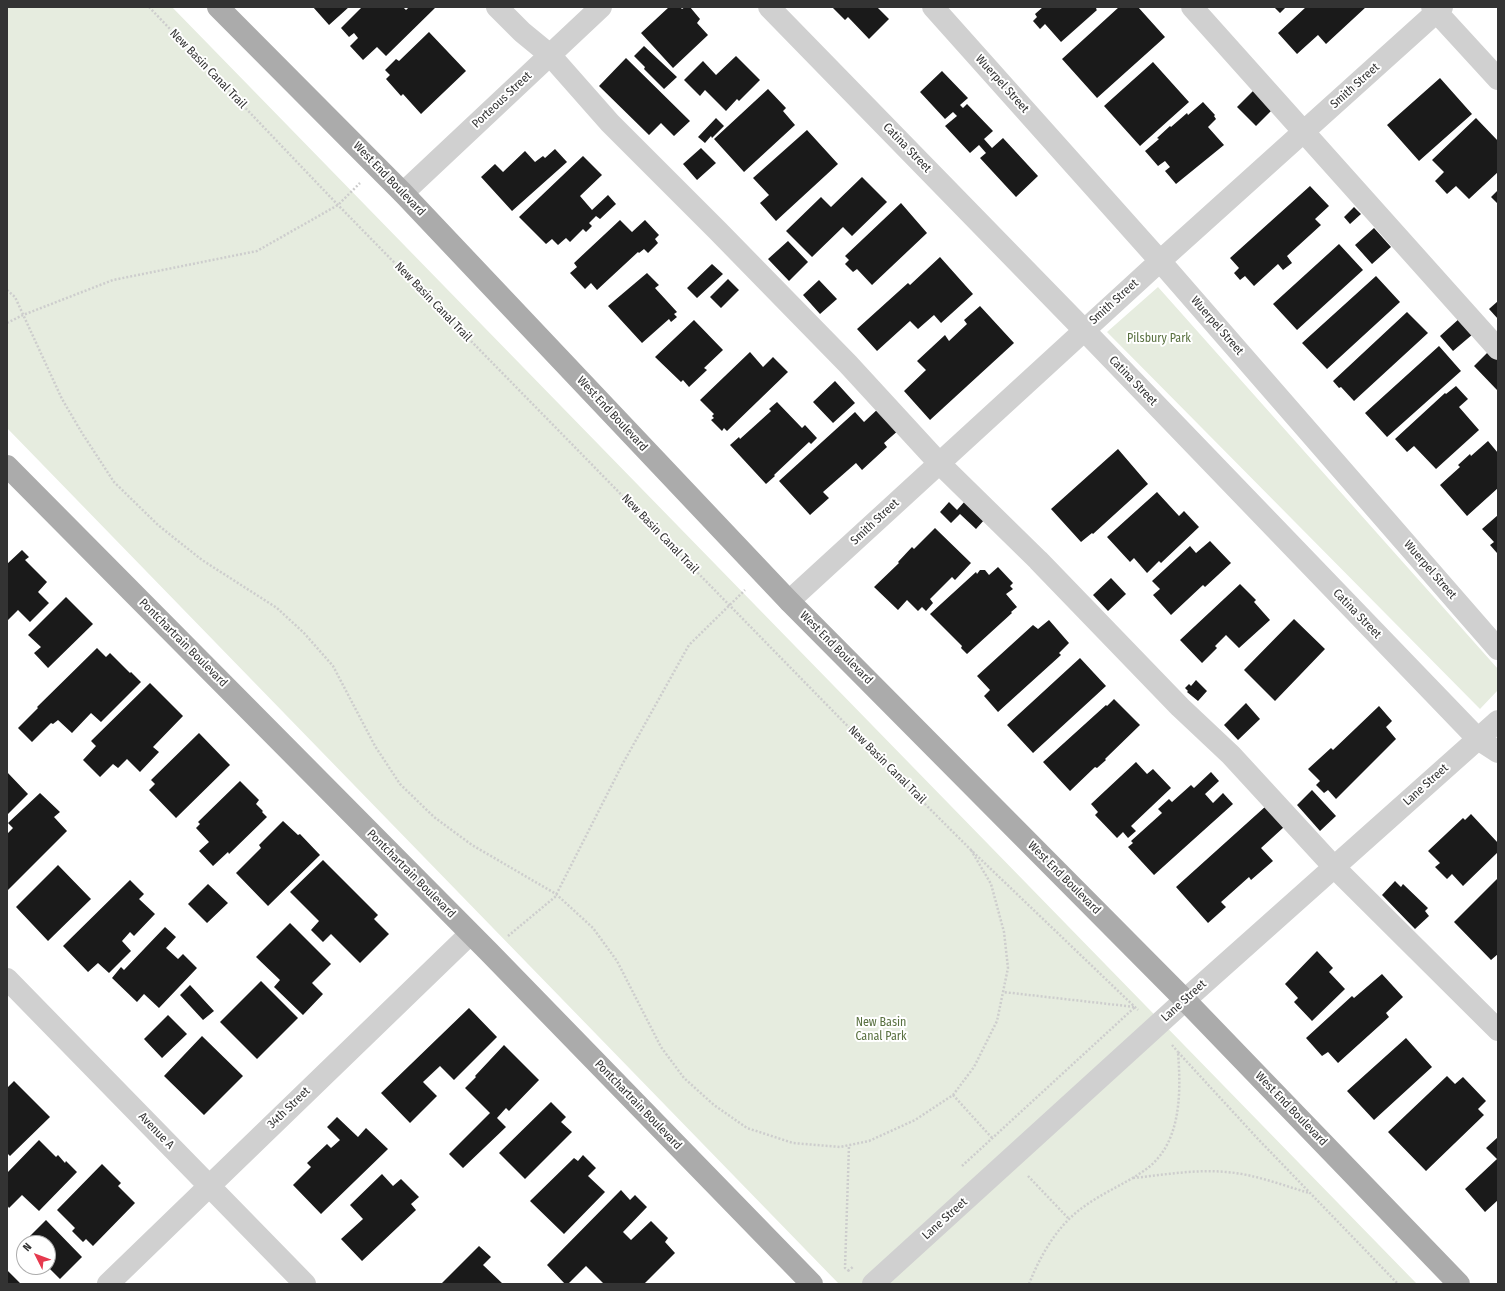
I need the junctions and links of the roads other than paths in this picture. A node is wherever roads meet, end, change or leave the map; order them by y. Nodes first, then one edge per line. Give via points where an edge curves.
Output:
1 (218, 7) edge
2 (497, 7) edge
3 (601, 7) edge
4 (769, 7) edge
5 (933, 7) edge
6 (1192, 7) edge
7 (1437, 9) edge
8 (550, 55) junction
9 (1498, 79) edge
10 (1303, 132) junction
11 (403, 193) junction
12 (1160, 261) junction
13 (1084, 330) junction
14 (1498, 349) edge
15 (939, 463) junction
16 (7, 466) edge
17 (789, 601) junction
18 (1498, 649) edge
19 (1498, 721) edge
20 (1478, 739) junction
21 (1498, 752) edge
22 (1334, 867) junction
23 (470, 934) junction
24 (7, 979) edge
25 (1185, 1000) junction
26 (1498, 1030) edge
27 (209, 1185) junction
28 (108, 1284) edge
29 (305, 1284) edge
30 (812, 1284) edge
31 (873, 1284) edge
32 (1459, 1284) edge

1 - 11 main road, West End Boulevard
2 - 8 street
3 - 8 street, Porteous Street
4 - 13 street, Catina Street
5 - 12 street, Wuerpel Street
6 - 10 street
7 - 9 street
7 - 10 street, Smith Street
8 - 11 street, Porteous Street
8 - 15 street via 610,123 848,364
10 - 12 street, Smith Street
10 - 14 street
11 - 17 main road, West End Boulevard
12 - 13 street, Smith Street
12 - 18 street, Wuerpel Street
13 - 15 street, Smith Street
13 - 20 street, Catina Street
15 - 17 street, Smith Street
15 - 22 street via 1038,560 1180,707 1231,755
16 - 23 main road, Pontchartrain Boulevard
17 - 25 main road, West End Boulevard
19 - 20 street, Lane Street
20 - 21 street, Catina Street
20 - 22 street, Lane Street
22 - 25 street, Lane Street
22 - 26 street
23 - 27 street, 34th Street
23 - 30 main road, Pontchartrain Boulevard
24 - 27 street, Avenue A
25 - 31 street, Lane Street
25 - 32 main road, West End Boulevard
27 - 28 street, 34th Street
27 - 29 street, Avenue A

